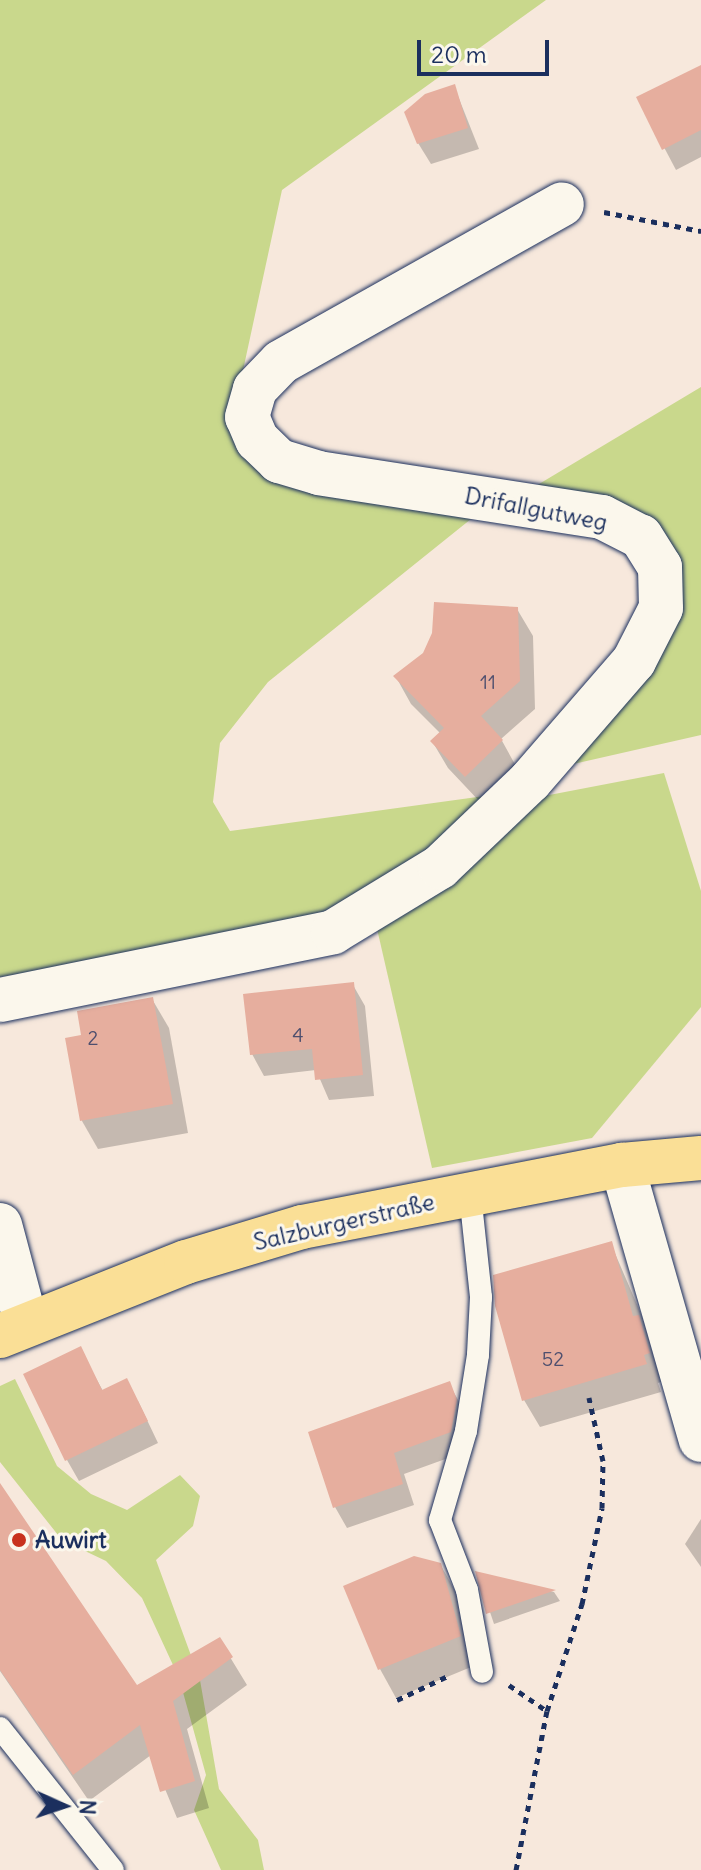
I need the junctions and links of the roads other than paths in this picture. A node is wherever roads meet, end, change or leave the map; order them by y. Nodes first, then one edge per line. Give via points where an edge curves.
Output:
1 (562, 204) road end
2 (0, 1000) edge
3 (701, 1158) edge
4 (622, 1165) junction
5 (470, 1194) junction
6 (0, 1225) edge
7 (13, 1329) edge
8 (701, 1440) edge
9 (482, 1672) dead end
10 (0, 1728) edge
11 (113, 1870) edge

1 - 2 street, Drifallgutweg via 281,362 255,389 247,417 257,440 279,461 319,473 602,517 641,537 660,567 661,608 634,661 530,781 440,867 333,932
3 - 4 main road, Salzburgerstraße
4 - 5 main road, Salzburgerstraße
4 - 8 street
5 - 7 main road, Salzburgerstraße via 302,1227 186,1262
5 - 9 lane via 481,1297 478,1355 466,1431 440,1520 467,1590
6 - 7 street
10 - 11 lane

